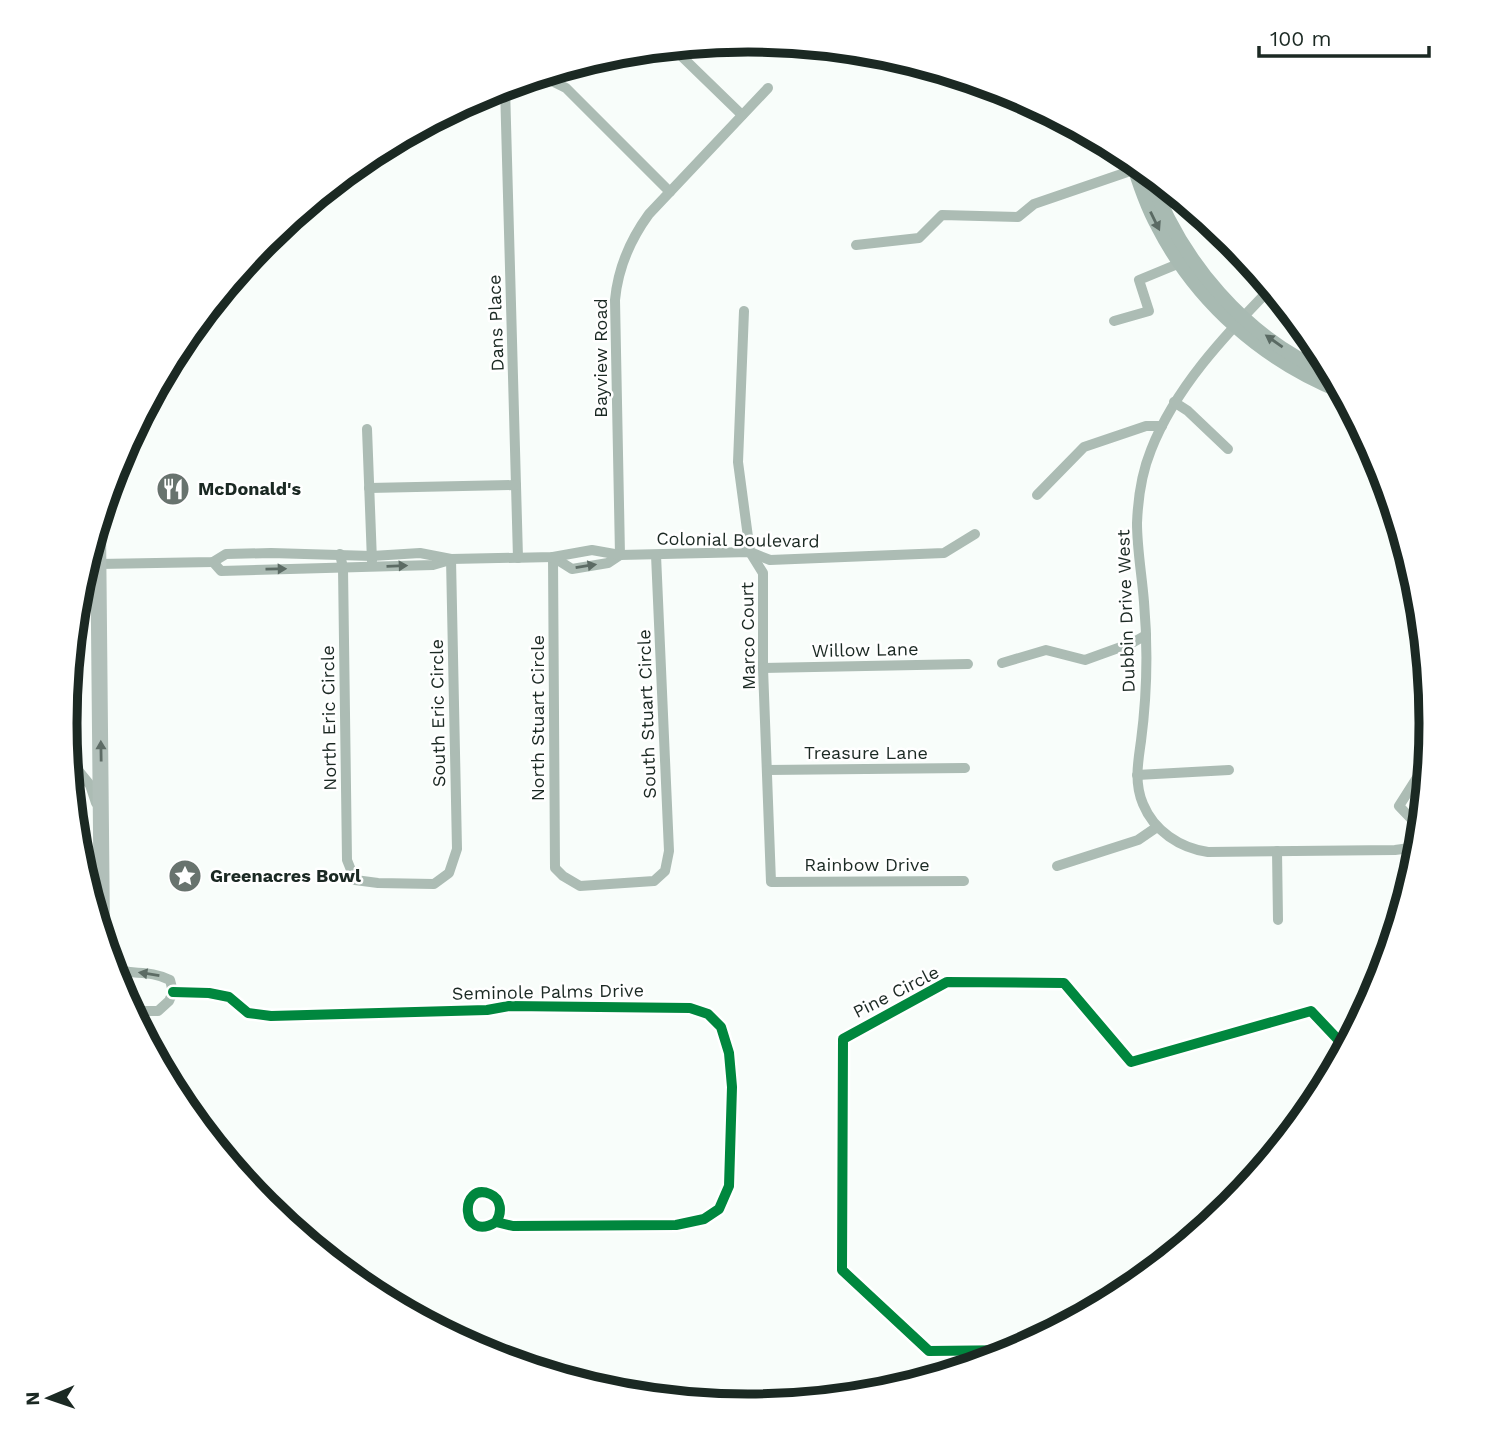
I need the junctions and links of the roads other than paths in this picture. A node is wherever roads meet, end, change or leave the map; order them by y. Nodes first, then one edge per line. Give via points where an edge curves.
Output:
1 (681, 56) edge
2 (553, 82) edge
3 (768, 88) dead end
4 (505, 99) edge
5 (742, 116) junction
6 (1128, 171) edge
7 (1153, 188) edge
8 (670, 192) junction
9 (856, 245) dead end
10 (1186, 260) junction
11 (1264, 295) edge
12 (744, 311) dead end
13 (1114, 321) dead end
14 (1239, 322) junction
15 (1315, 365) edge
16 (1329, 386) edge
17 (1174, 402) junction
18 (1162, 426) junction
19 (367, 429) dead end
20 (1228, 449) dead end
21 (516, 485) junction
22 (369, 488) junction
23 (1037, 495) dead end
24 (975, 534) dead end
25 (750, 552) junction
26 (340, 554) junction
27 (99, 555) edge
28 (372, 555) junction
29 (620, 555) junction
30 (656, 555) junction
31 (552, 557) junction
32 (518, 558) junction
33 (451, 559) junction
34 (214, 562) junction
35 (99, 564) junction
36 (373, 567) junction
37 (343, 568) junction
38 (1146, 635) junction
39 (1002, 663) dead end
40 (968, 664) dead end
41 (763, 668) junction
42 (965, 768) dead end
43 (767, 770) junction
44 (1229, 770) dead end
45 (80, 773) edge
46 (1137, 775) junction
47 (1417, 778) edge
48 (101, 819) junction
49 (1413, 820) edge
50 (1157, 827) junction
51 (1408, 847) edge
52 (1277, 851) junction
53 (1058, 866) dead end
54 (563, 876) joint
55 (355, 880) joint
56 (964, 881) dead end
57 (771, 882) joint
58 (102, 903) edge
59 (1278, 920) dead end
60 (126, 971) edge
61 (173, 992) junction
62 (143, 1011) edge
63 (1339, 1041) edge
64 (496, 1222) dead end
65 (986, 1350) edge

1 - 5 street
2 - 8 street via 566,88
3 - 5 street, Bayview Road
4 - 21 street, Dans Place
5 - 8 street, Bayview Road
6 - 9 street via 1034,204 1018,217 942,215 919,238
7 - 10 street
8 - 29 street, Bayview Road via 639,227 615,292
10 - 13 street via 1139,280 1149,311
10 - 14 street via 1213,286
11 - 14 street, Dubbin Drive West
12 - 25 street, Marco Court via 738,462
15 -> 14 street
14 - 16 street via 1261,348
14 - 17 street, Dubbin Drive West
17 - 18 street, Dubbin Drive West
17 - 20 street
18 - 23 street via 1146,426 1084,447
18 - 38 street, Dubbin Drive West via 1150,452 1138,506
19 - 22 street
21 - 22 street
21 - 32 street, Dans Place
22 - 28 street
24 - 25 street, Colonial Boulevard via 944,553 770,560
25 - 30 street, Colonial Boulevard
25 - 41 street, Marco Court via 763,573
26 - 28 street
26 - 34 street via 226,554
26 - 37 street, North Eric Circle
27 - 35 main road
28 - 33 street via 420,553
28 - 36 street
29 - 30 street, Colonial Boulevard
29 - 31 street, Colonial Boulevard via 592,550
31 -> 29 street, Colonial Boulevard via 572,569 608,563
30 - 54 street, South Stuart Circle via 668,851 665,871 653,881 580,886
31 - 32 street, Colonial Boulevard
31 - 54 street, North Stuart Circle via 555,868
32 - 33 street, Colonial Boulevard
36 -> 33 street via 433,565
33 - 55 street, South Eric Circle via 457,849 449,873 434,884
34 - 35 street
34 -> 37 street via 221,570
48 -> 35 main road
36 - 37 street
37 - 55 street, North Eric Circle via 347,860
38 - 39 street via 1085,660 1046,650
38 - 46 street, Dubbin Drive West
40 - 41 street, Willow Lane
41 - 43 street, Marco Court
42 - 43 street, Treasure Lane
43 - 57 street, Marco Court
44 - 46 street
45 - 48 street via 90,785
46 - 50 street, Dubbin Drive West via 1142,801
47 - 49 street via 1399,806
48 - 58 main road
50 - 52 street, Dubbin Drive West via 1199,851
50 - 53 street via 1138,840
51 - 52 street, Dubbin Drive West
52 - 59 street
56 - 57 street, Rainbow Drive
61 -> 60 street via 170,980 157,974
61 - 62 street via 158,1010
61 - 64 street, Seminole Palms Drive via 209,993 229,998 248,1013 271,1016 509,1006 690,1008 708,1014 721,1027 732,1087 729,1186 719,1209 705,1219 676,1225 513,1226
63 - 65 street, Pine Circle via 1311,1011 1131,1062 1064,983 947,982 843,1039 842,1270 929,1351

